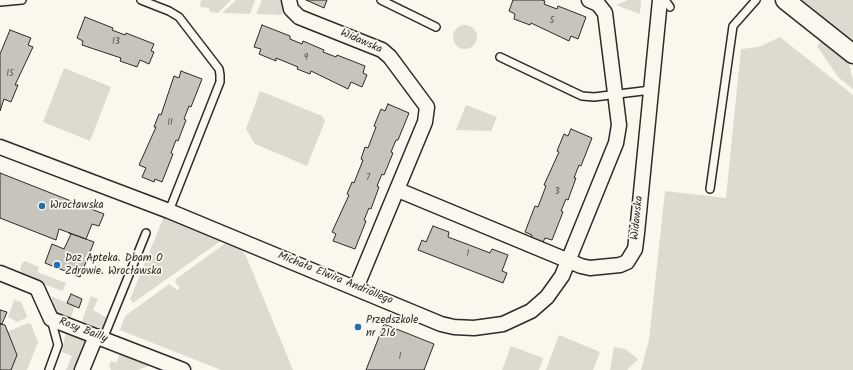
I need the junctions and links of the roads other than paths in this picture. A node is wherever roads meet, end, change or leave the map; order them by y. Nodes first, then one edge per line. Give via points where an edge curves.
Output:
1 (22, 0) edge
2 (141, 0) edge
3 (289, 0) edge
4 (381, 0) edge
5 (589, 0) edge
6 (665, 0) edge
7 (756, 0) edge
8 (785, 0) edge
9 (0, 2) edge
10 (665, 4) edge
11 (436, 27) dead end
12 (853, 54) edge
13 (500, 57) dead end
14 (651, 90) junction
15 (615, 94) junction
16 (0, 147) edge
17 (710, 189) dead end
18 (398, 190) junction
19 (169, 211) junction
20 (146, 233) dead end
21 (568, 260) junction
22 (0, 273) edge
23 (356, 288) junction
24 (51, 319) junction
25 (99, 338) junction
26 (48, 370) edge
27 (82, 370) edge
28 (183, 370) edge

1 - 9 lane
2 - 19 lane via 179,17 219,69 220,75 220,82
3 - 18 street, Widawska via 290,9 299,18 382,50 427,107 426,119
4 - 11 lane
5 - 15 street, Michała Elwira Andriollego via 598,4 605,13
6 - 10 lane
7 - 17 lane via 733,26
8 - 12 street
10 - 14 street, Widawska
13 - 15 lane via 582,96
14 - 15 lane
14 - 21 street, Widawska via 635,249 627,262 620,265 590,268
15 - 21 street, Michała Elwira Andriollego via 619,125 616,142
16 - 19 street, Michała Elwira Andriollego
18 - 21 street, Widawska
18 - 23 street, Widawska
19 - 23 street, Michała Elwira Andriollego
20 - 25 lane
21 - 23 street, Michała Elwira Andriollego via 562,276 539,304 518,318 490,326 474,328 441,324
22 - 24 street, Rosy Bailly via 37,288
24 - 25 street, Rosy Bailly
24 - 26 lane via 58,345
25 - 27 street
25 - 28 street, Rosy Bailly

